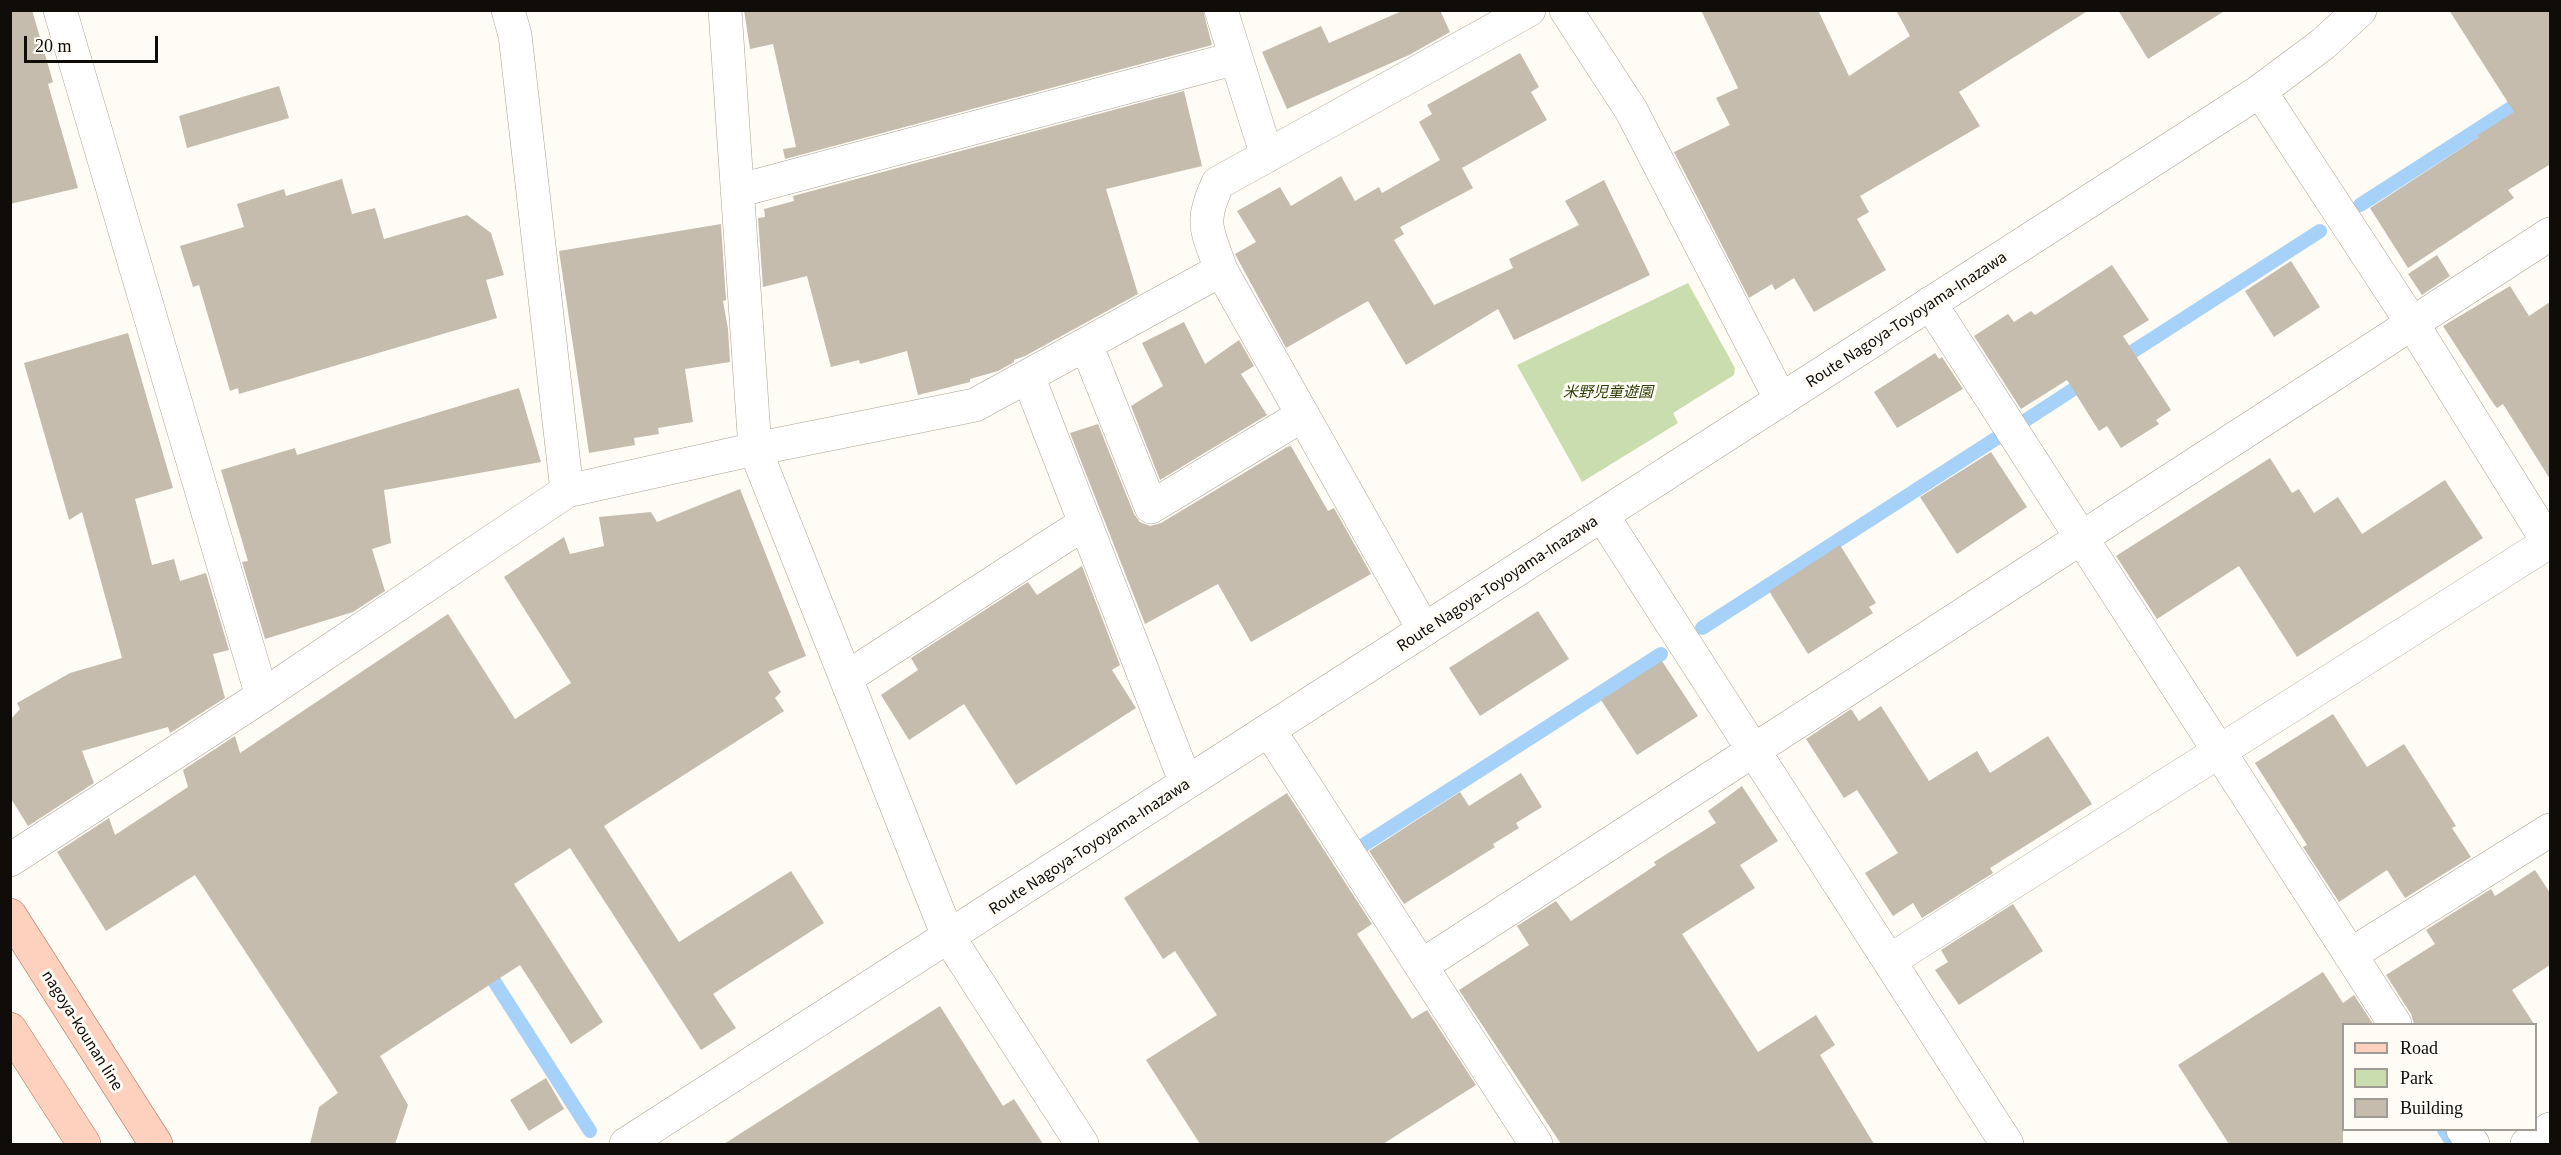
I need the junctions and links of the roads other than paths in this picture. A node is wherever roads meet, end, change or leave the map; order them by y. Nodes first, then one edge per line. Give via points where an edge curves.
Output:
1 (60, 10) edge
2 (508, 10) edge
3 (725, 10) edge
4 (1221, 10) edge
5 (1529, 10) edge
6 (1566, 10) edge
7 (2361, 10) edge
8 (1236, 58) junction
9 (2260, 91) junction
10 (1267, 156) junction
11 (737, 191) junction
12 (2550, 234) edge
13 (1221, 270) junction
14 (1930, 303) junction
15 (2412, 323) junction
16 (1086, 344) junction
17 (1028, 376) junction
18 (1781, 400) junction
19 (1303, 415) junction
20 (755, 449) junction
21 (567, 491) junction
22 (1602, 515) junction
23 (1085, 523) junction
24 (2081, 537) junction
25 (2550, 543) edge
26 (1424, 630) junction
27 (846, 678) junction
28 (262, 696) junction
29 (1269, 730) junction
30 (1754, 750) junction
31 (2220, 752) junction
32 (1186, 783) junction
33 (2550, 830) edge
34 (10, 860) edge
35 (10, 915) edge
36 (948, 936) junction
37 (2350, 955) junction
38 (1889, 961) junction
39 (1421, 966) junction
40 (2394, 1023) edge
41 (10, 1029) edge
42 (2550, 1129) edge
43 (2464, 1131) edge
44 (84, 1144) edge
45 (156, 1144) edge
46 (626, 1144) edge
47 (1082, 1144) edge
48 (1536, 1144) edge
49 (2007, 1144) edge
50 (2473, 1144) edge
51 (2527, 1144) edge

1 - 28 street
2 - 21 street via 515,35
3 - 11 street
4 - 8 street
5 - 10 street
6 - 18 street via 1631,110
7 - 9 street, Route Nagoya-Toyoyama-Inazawa
8 - 10 street
8 - 11 street
9 - 14 street, Route Nagoya-Toyoyama-Inazawa
9 - 15 street
10 - 13 street via 1218,183 1209,202 1205,223
11 - 20 street
12 - 15 street
13 - 16 street
13 - 19 street
14 - 18 street, Route Nagoya-Toyoyama-Inazawa
14 - 24 street
15 - 24 street
15 - 25 street
16 - 17 street
16 - 19 street via 1151,507
17 - 20 street via 975,405
17 - 23 street
18 - 22 street, Route Nagoya-Toyoyama-Inazawa
19 - 26 street
20 - 21 street
20 - 27 street
21 - 28 street
22 - 26 street, Route Nagoya-Toyoyama-Inazawa
22 - 30 street
23 - 27 street
23 - 32 street
24 - 30 street
24 - 31 street
25 - 31 street
26 - 29 street, Route Nagoya-Toyoyama-Inazawa
27 - 36 street
28 - 34 street
29 - 32 street, Route Nagoya-Toyoyama-Inazawa
29 - 39 street
30 - 38 street
30 - 39 street
31 - 37 street
31 - 38 street
32 - 36 street, Route Nagoya-Toyoyama-Inazawa
33 - 37 street
35 - 45 main road, nagoya-kounan line
36 - 46 street, Route Nagoya-Toyoyama-Inazawa
36 - 47 street
37 - 40 street
38 - 49 street
39 - 48 street
41 - 44 main road
42 - 51 street
43 - 50 street

